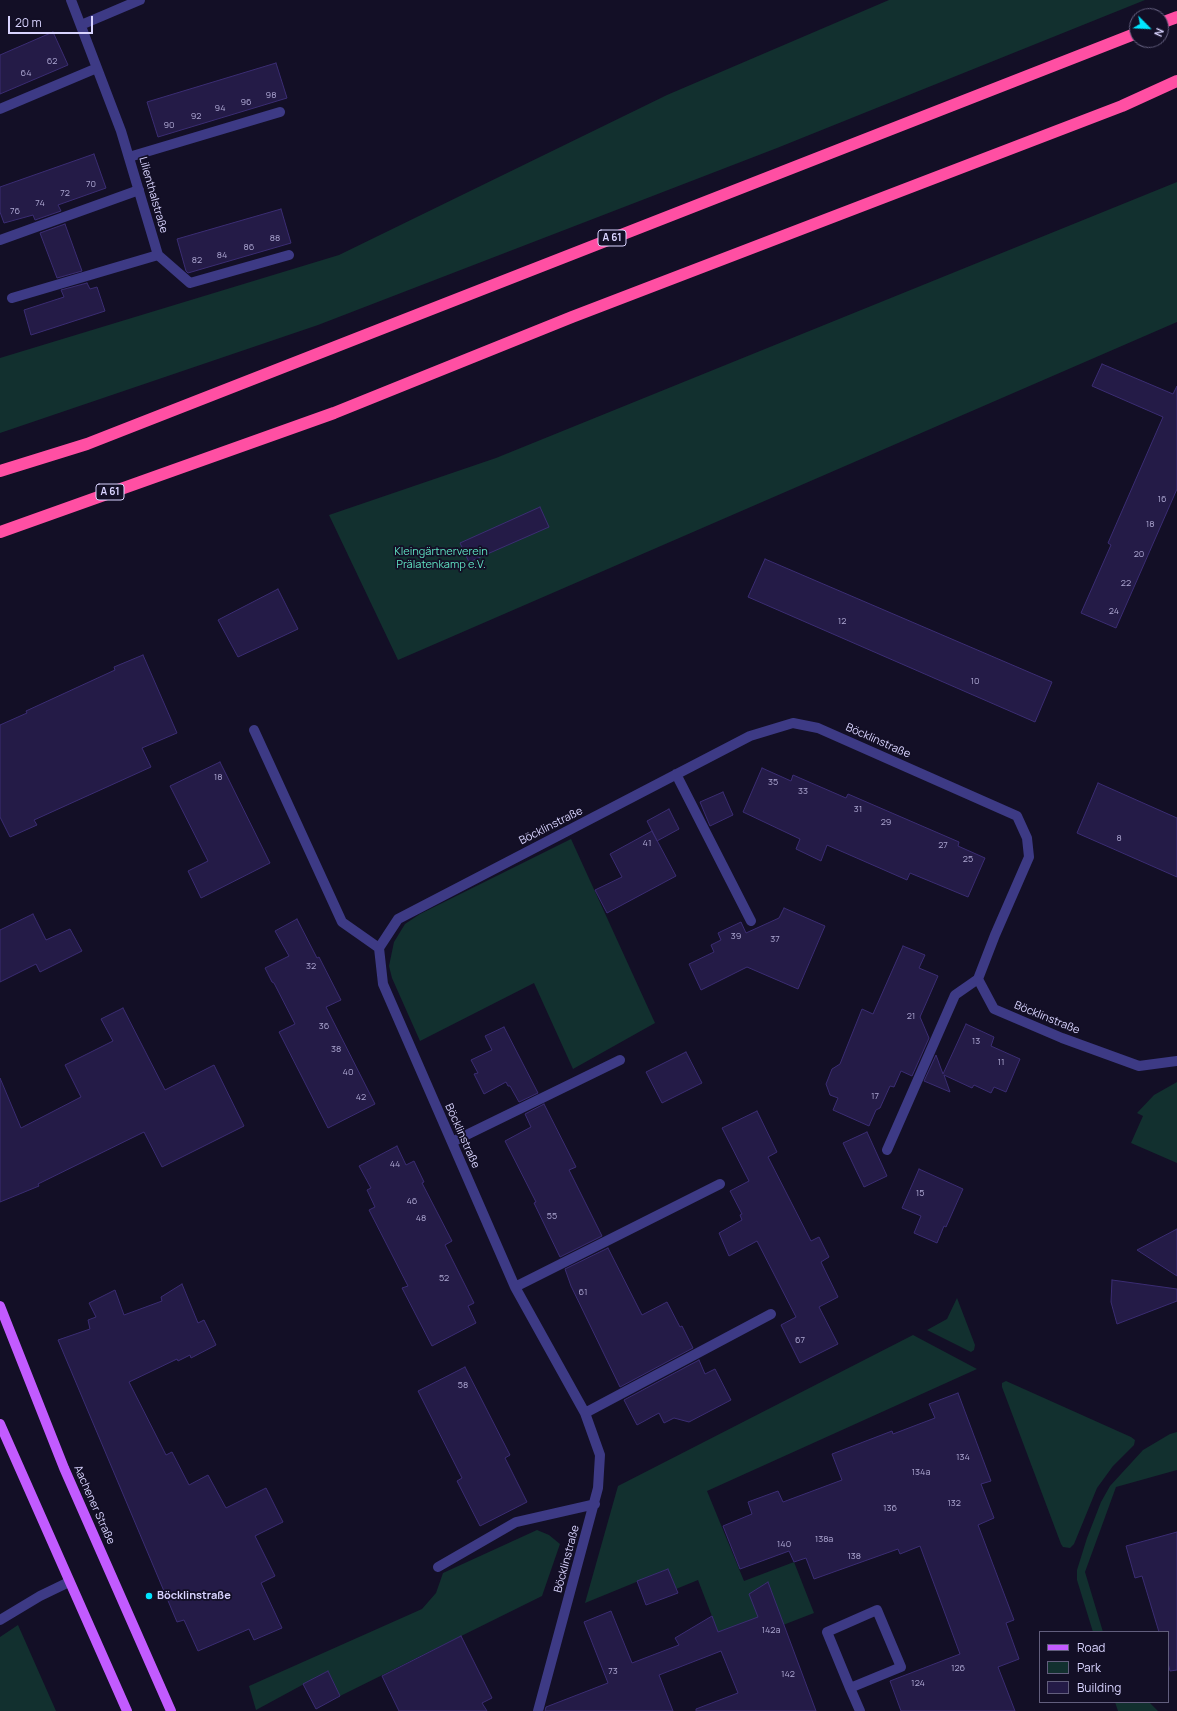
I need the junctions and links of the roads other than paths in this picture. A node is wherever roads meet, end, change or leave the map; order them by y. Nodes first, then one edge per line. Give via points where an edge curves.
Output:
1 (71, 0) edge
2 (140, 0) edge
3 (81, 25) junction
4 (1129, 36) edge
5 (97, 68) junction
6 (1177, 81) edge
7 (0, 109) edge
8 (280, 112) dead end
9 (129, 157) junction
10 (139, 190) junction
11 (0, 240) edge
12 (289, 255) dead end
13 (158, 256) junction
14 (12, 298) dead end
15 (0, 471) edge
16 (0, 532) edge
17 (254, 730) dead end
18 (676, 774) junction
19 (751, 922) dead end
20 (379, 948) junction
21 (978, 979) junction
22 (620, 1060) dead end
23 (1177, 1061) edge
24 (452, 1142) junction
25 (887, 1150) dead end
26 (720, 1184) dead end
27 (516, 1287) junction
28 (0, 1306) edge
29 (771, 1314) dead end
30 (585, 1412) junction
31 (0, 1424) edge
32 (594, 1504) junction
33 (438, 1567) dead end
34 (69, 1582) junction
35 (0, 1620) edge
36 (850, 1688) junction
37 (126, 1711) edge
38 (171, 1711) edge
39 (538, 1711) edge
40 (860, 1711) edge

1 - 3 street, Lilienthalstraße
2 - 3 street
3 - 5 street, Lilienthalstraße
4 - 15 highway, A 61 via 87,444
5 - 7 street
5 - 9 street, Lilienthalstraße
6 - 16 highway, A 61 via 1122,106 594,308 334,413
8 - 9 street
9 - 10 street, Lilienthalstraße
10 - 11 street
10 - 13 street, Lilienthalstraße
12 - 13 street via 190,283
13 - 14 street
17 - 20 street via 342,922
18 - 19 street
18 - 20 street, Böcklinstraße via 398,918
18 - 21 street, Böcklinstraße via 750,736 793,723 818,728 1017,816 1027,838 1030,857
20 - 24 street, Böcklinstraße via 383,984
21 - 23 street, Böcklinstraße via 994,1009 1062,1038 1139,1066
21 - 25 street via 955,994
22 - 24 street
24 - 27 street, Böcklinstraße
26 - 27 street
27 - 30 street, Böcklinstraße
28 - 38 main road, Aachener Straße via 64,1468
29 - 30 street
30 - 32 street, Böcklinstraße via 600,1455 598,1488
31 - 34 main road
32 - 33 street via 516,1522
32 - 39 street, Böcklinstraße
34 - 35 street
34 - 37 main road
36 - 36 street via 901,1667 877,1610 827,1632
36 - 40 street

